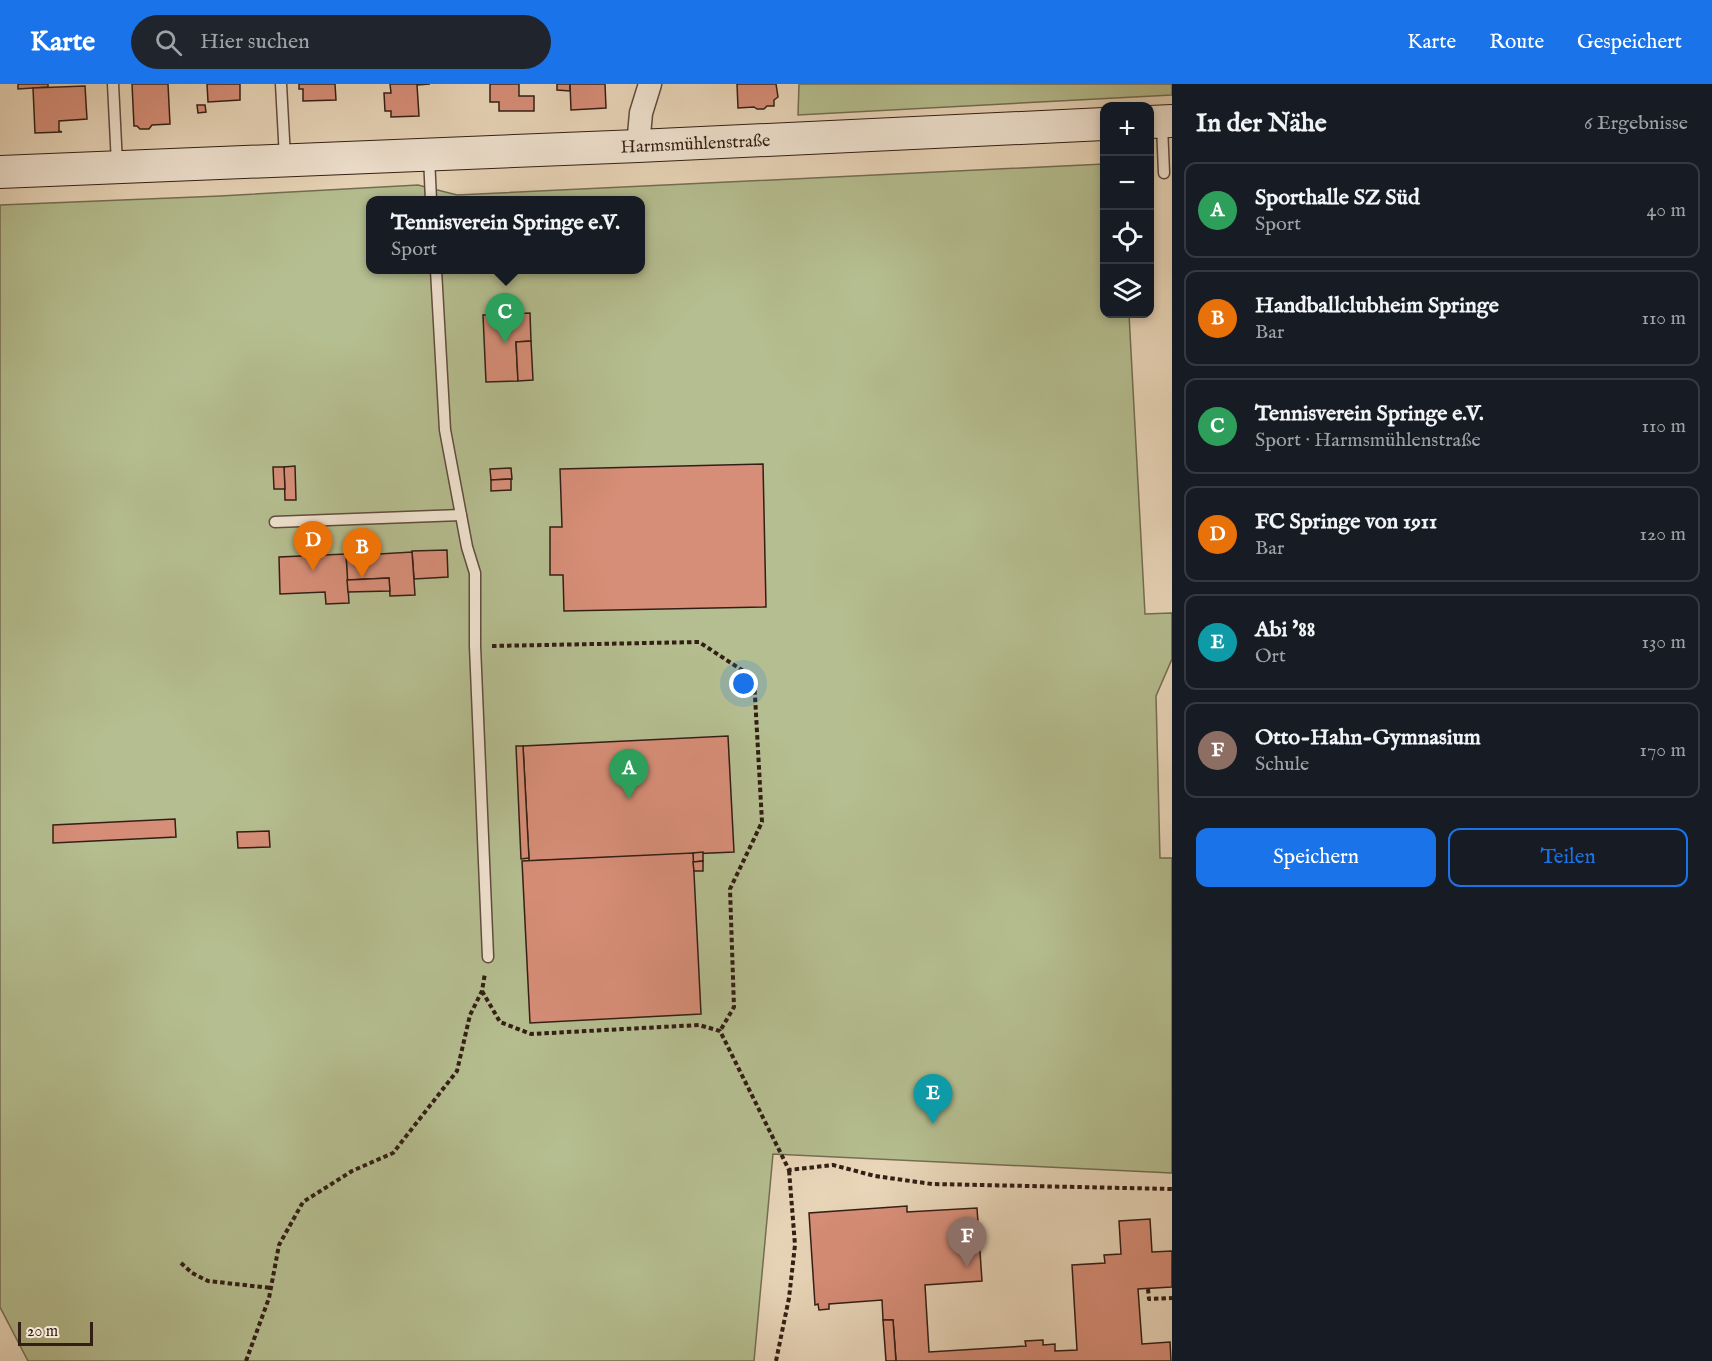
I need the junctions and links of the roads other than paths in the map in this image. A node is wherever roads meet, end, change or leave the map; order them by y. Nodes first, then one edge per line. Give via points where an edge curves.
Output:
1 (113, 84) edge
2 (281, 84) edge
3 (650, 84) edge
4 (1161, 121) edge
5 (1100, 124) edge
6 (638, 146) junction
7 (429, 154) junction
8 (285, 161) junction
9 (118, 168) junction
10 (0, 172) edge
11 (1164, 173) dead end
12 (431, 196) edge
13 (436, 274) edge
14 (461, 515) junction
15 (275, 522) dead end
16 (488, 957) road end

1 - 9 lane
2 - 8 lane
3 - 6 street via 641,114
4 - 11 lane
5 - 6 street, Harmsmühlenstraße
6 - 7 street, Harmsmühlenstraße
7 - 8 street, Harmsmühlenstraße
7 - 12 lane
8 - 9 street, Harmsmühlenstraße
9 - 10 street, Harmsmühlenstraße
13 - 14 lane via 446,430
14 - 15 lane
14 - 16 lane via 475,573

